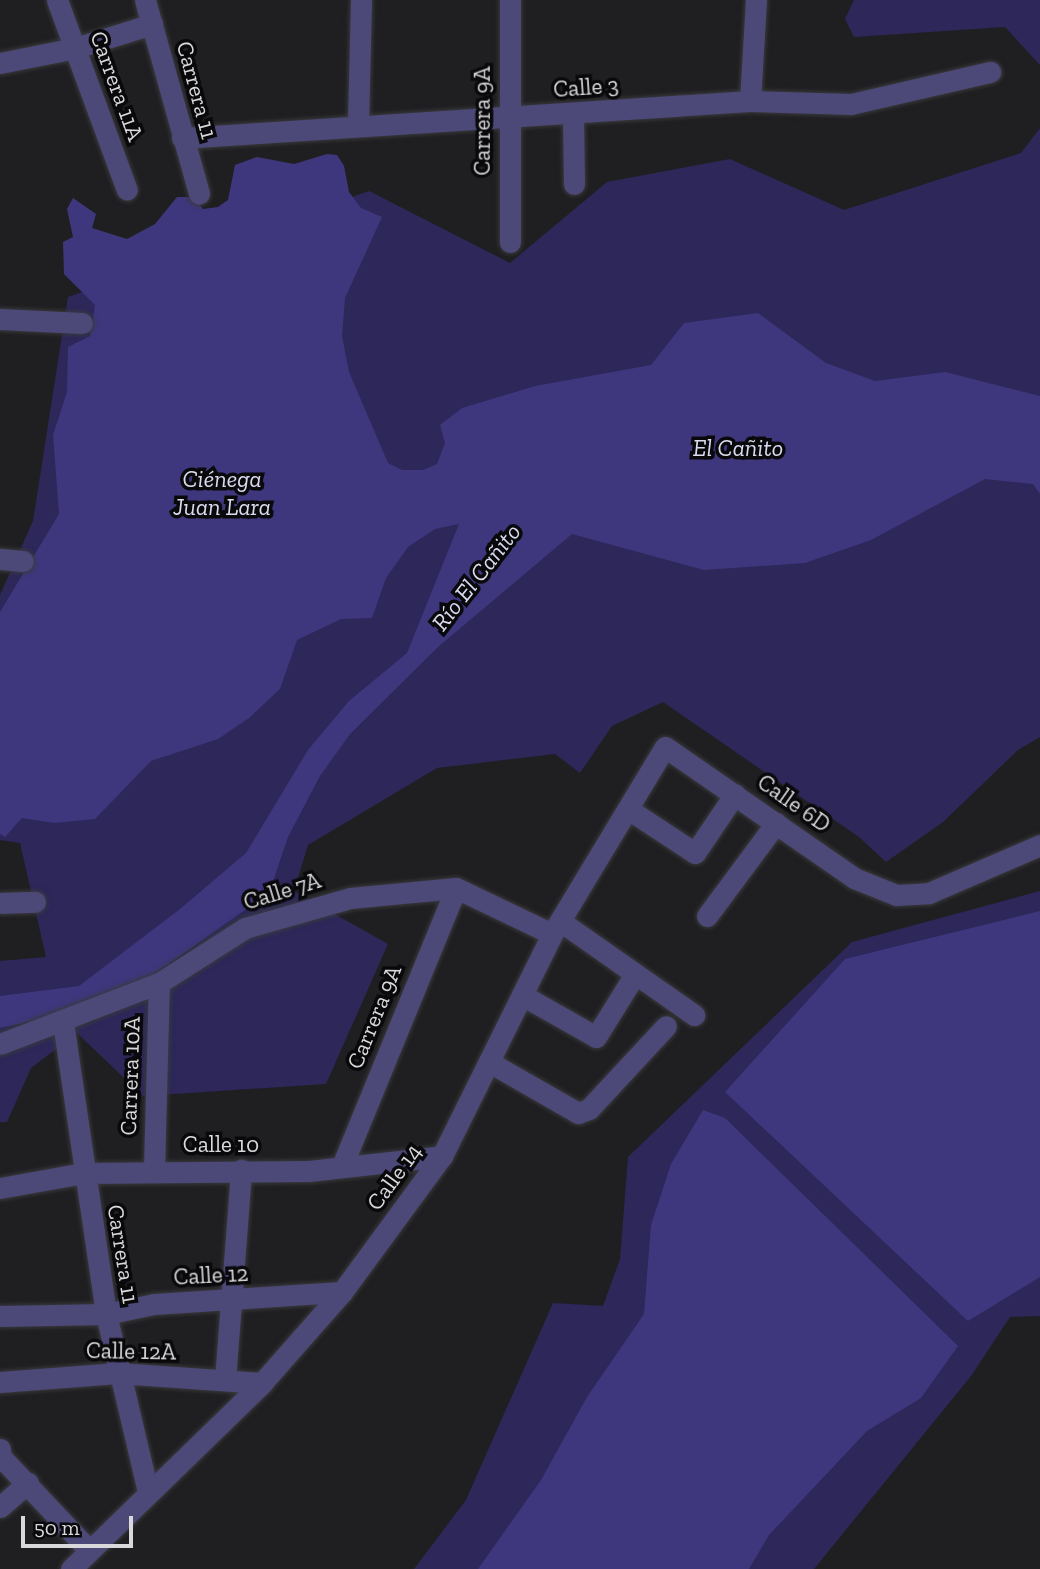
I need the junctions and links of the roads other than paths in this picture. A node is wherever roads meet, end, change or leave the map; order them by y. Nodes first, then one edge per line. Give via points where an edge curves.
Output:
1 (57, 0) edge
2 (145, 0) edge
3 (361, 0) edge
4 (510, 0) edge
5 (756, 0) edge
6 (152, 24) junction
7 (75, 48) junction
8 (0, 63) edge
9 (990, 72) dead end
10 (750, 101) junction
11 (573, 115) junction
12 (507, 119) junction
13 (358, 124) junction
14 (182, 138) junction
15 (573, 184) dead end
16 (127, 190) dead end
17 (199, 194) dead end
18 (510, 242) dead end
19 (0, 319) edge
20 (82, 323) dead end
21 (0, 559) edge
22 (23, 561) dead end
23 (665, 747) joint
24 (735, 794) junction
25 (628, 809) junction
26 (776, 823) junction
27 (1040, 845) edge
28 (456, 888) junction
29 (35, 902) dead end
30 (0, 903) edge
31 (707, 916) dead end
32 (556, 928) junction
33 (635, 974) junction
34 (159, 983) junction
35 (522, 995) junction
36 (694, 1015) dead end
37 (63, 1023) junction
38 (666, 1026) dead end
39 (0, 1044) edge
40 (489, 1062) junction
41 (442, 1156) junction
42 (342, 1166) junction
43 (153, 1170) junction
44 (241, 1170) junction
45 (83, 1173) junction
46 (0, 1188) edge
47 (342, 1292) junction
48 (228, 1300) junction
49 (106, 1314) junction
50 (0, 1316) edge
51 (118, 1373) junction
52 (225, 1380) junction
53 (0, 1382) edge
54 (262, 1382) junction
55 (0, 1449) edge
56 (0, 1456) edge
57 (28, 1483) junction
58 (148, 1492) junction
59 (0, 1507) edge
60 (89, 1550) junction
61 (71, 1569) edge

1 - 7 street, Carrera 11A
2 - 6 street, Carrera 11
3 - 13 street
4 - 12 street, Carrera 9A
5 - 10 street
6 - 7 street
6 - 14 street, Carrera 11
7 - 8 street
7 - 16 street, Carrera 11A
9 - 10 street, Calle 3 via 851,104
10 - 11 street, Calle 3
11 - 12 street, Calle 3
11 - 15 street
12 - 13 street, Calle 3
12 - 18 street, Carrera 9A
13 - 14 street, Calle 3
14 - 17 street, Carrera 11
19 - 20 street
21 - 22 street
23 - 24 street, Calle 6D
23 - 25 street, Calle 14
24 - 25 street via 695,853
24 - 26 street, Calle 6D
25 - 32 street, Calle 14
26 - 27 street, Calle 6D via 854,878 896,895 929,893
26 - 31 street
28 - 32 street
28 - 34 street, Calle 7A via 350,898 246,928
28 - 42 street, Carrera 9A
29 - 30 street
32 - 33 street
32 - 35 street, Calle 14
33 - 35 street via 596,1037
33 - 36 street
34 - 37 street, Calle 7A
34 - 43 street, Carrera 10A
35 - 40 street, Calle 14
37 - 39 street, Calle 7A
37 - 45 street, Carrera 11
38 - 40 street via 589,1109 578,1113
40 - 41 street, Calle 14
41 - 42 street, Calle 10
41 - 47 street, Calle 14
42 - 44 street, Calle 10
43 - 44 street, Calle 10
43 - 45 street, Calle 10
44 - 48 street
45 - 46 street, Calle 10
45 - 49 street, Carrera 11
47 - 48 street, Calle 12
47 - 54 street, Calle 14
48 - 49 street, Calle 12 via 154,1304
48 - 52 street
49 - 50 street, Calle 12
49 - 51 street, Carrera 11
51 - 52 street, Calle 12A
51 - 53 street, Calle 12A
51 - 58 street, Carrera 11
52 - 54 street, Calle 12A
54 - 58 street, Calle 14 via 227,1421
55 - 56 street
56 - 57 street
57 - 59 street
57 - 60 street
58 - 60 street, Calle 14
60 - 61 street, Calle 14

